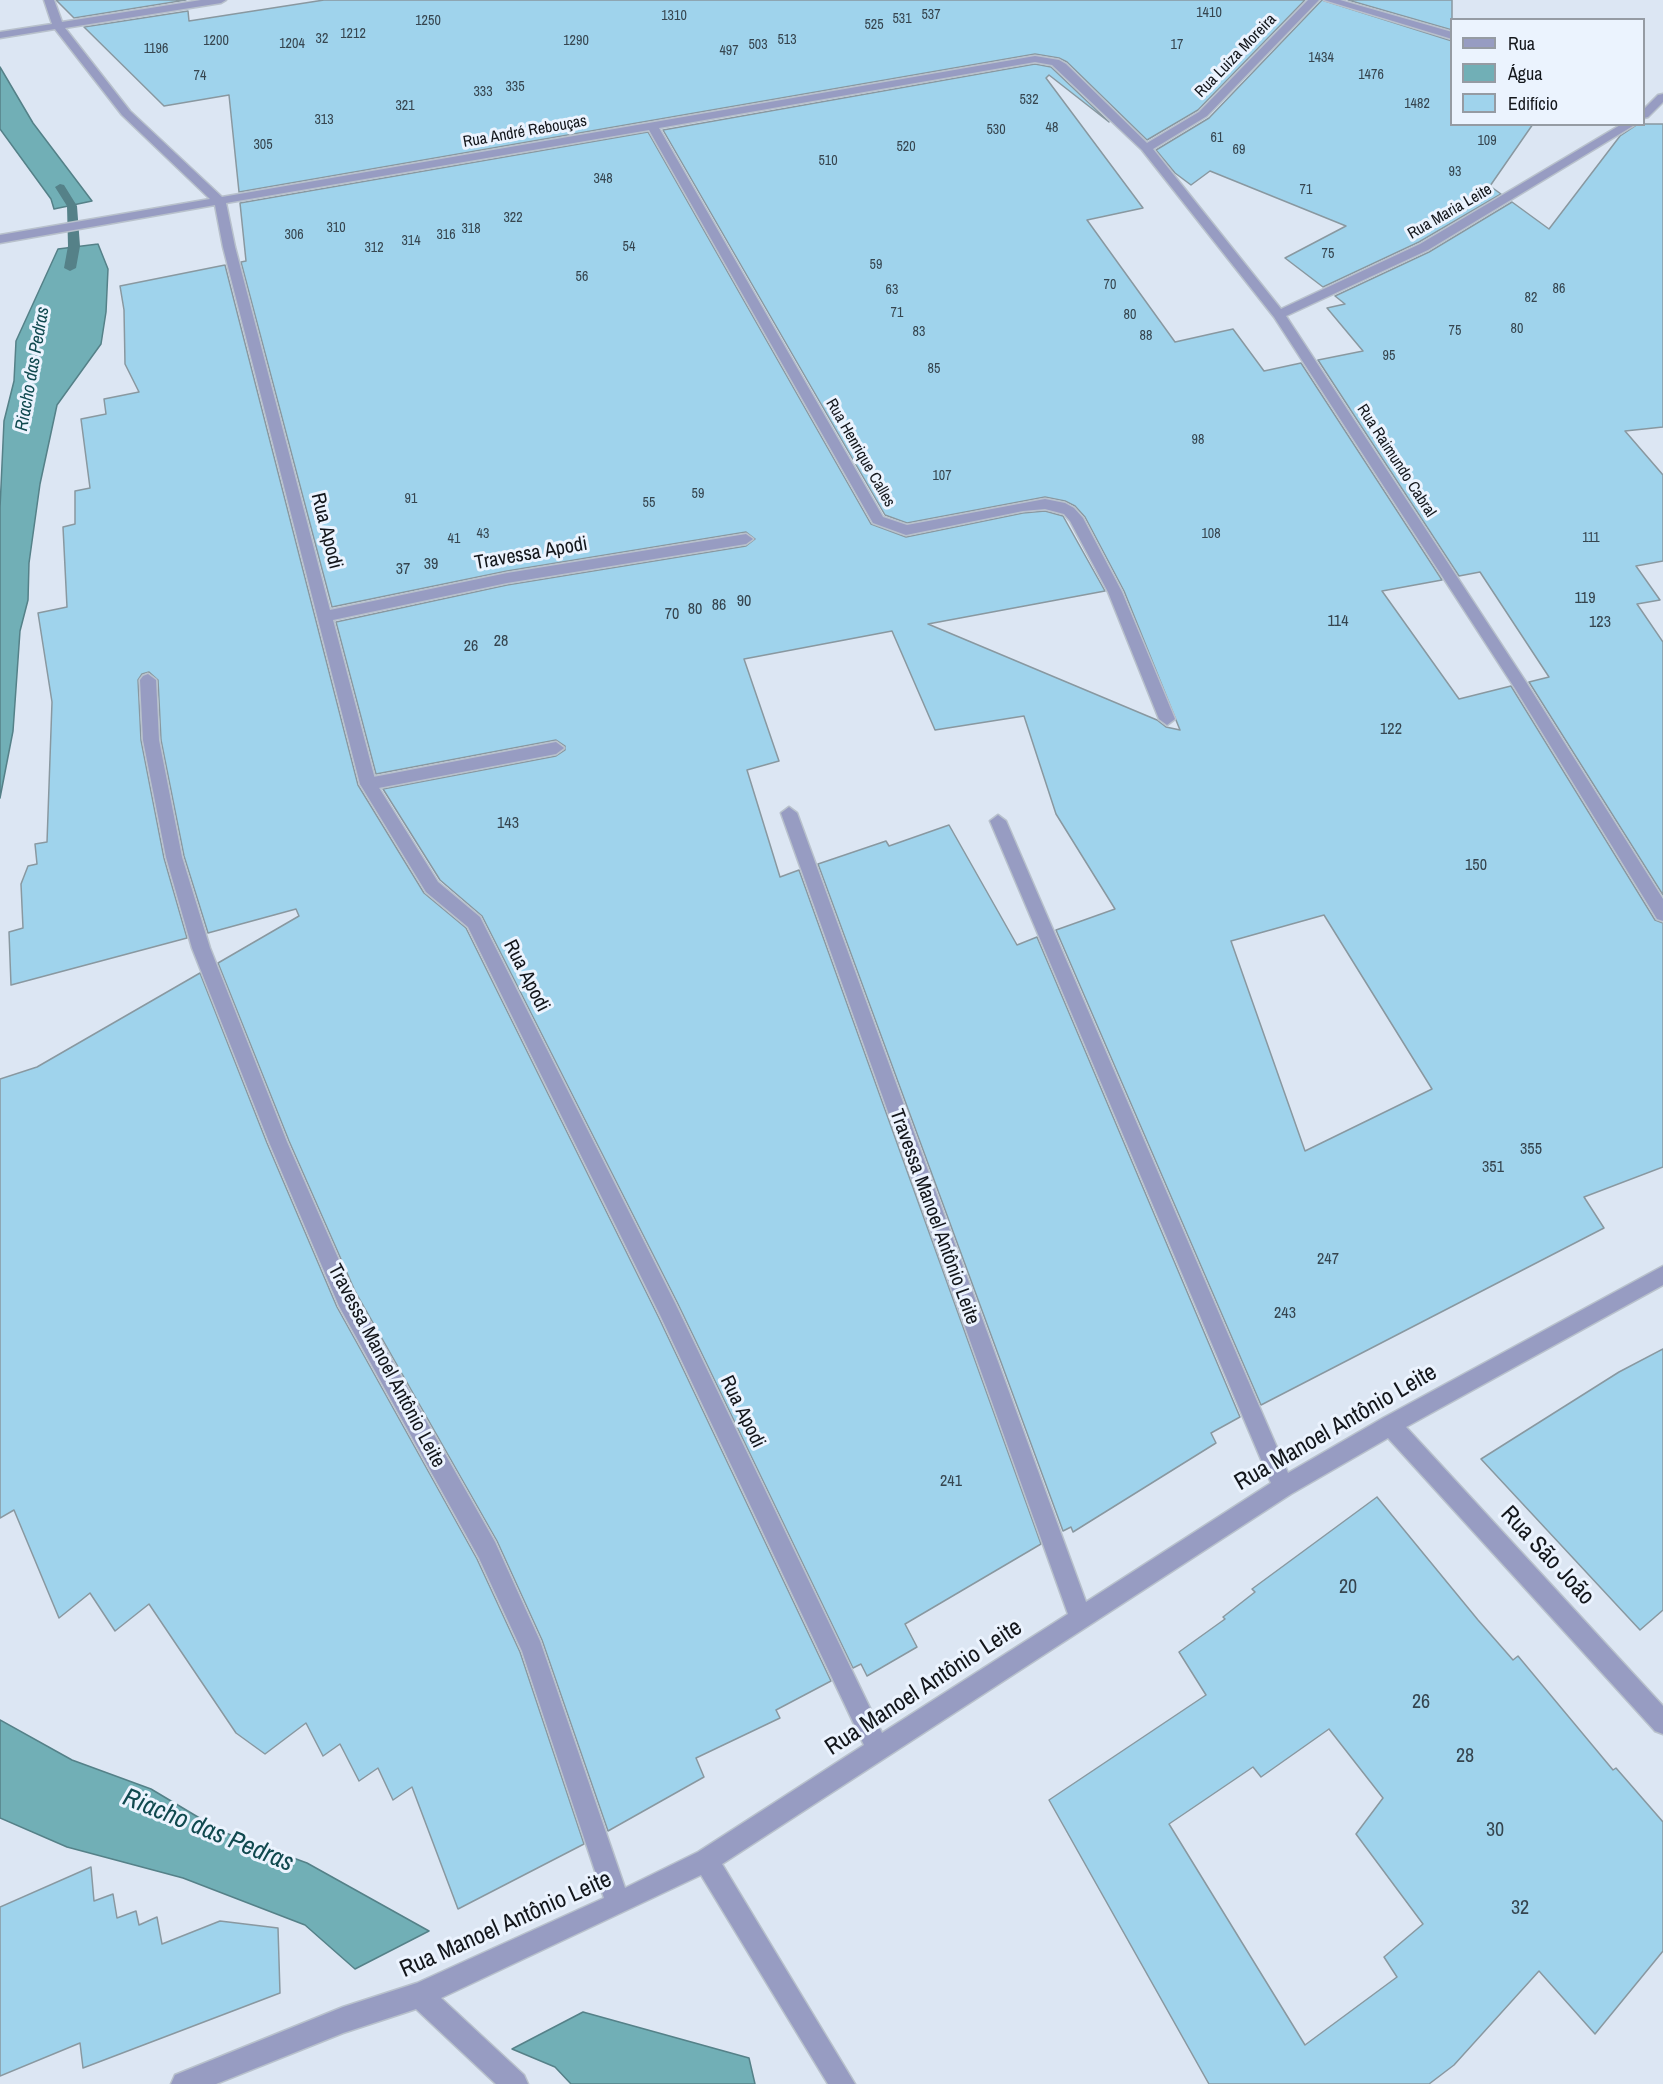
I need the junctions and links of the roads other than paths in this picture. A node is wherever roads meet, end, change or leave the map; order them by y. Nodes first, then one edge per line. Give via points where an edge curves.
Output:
1 (49, 0) edge
2 (221, 0) edge
3 (1314, 0) edge
4 (1329, 0) edge
5 (58, 26) junction
6 (0, 35) edge
7 (1450, 35) edge
8 (1054, 62) joint
9 (1659, 96) edge
10 (1645, 114) edge
11 (1628, 126) edge
12 (652, 127) junction
13 (1146, 148) junction
14 (220, 202) junction
15 (0, 239) edge
16 (1279, 315) junction
17 (746, 539) dead end
18 (324, 617) junction
19 (148, 680) dead end
20 (1167, 718) dead end
21 (556, 748) dead end
22 (368, 784) junction
23 (789, 813) dead end
24 (998, 821) dead end
25 (1663, 914) edge
26 (1663, 1275) edge
27 (1390, 1425) junction
28 (1284, 1487) junction
29 (1081, 1619) junction
30 (1663, 1723) edge
31 (878, 1750) junction
32 (706, 1860) junction
33 (618, 1904) junction
34 (420, 1995) junction
35 (184, 2084) edge
36 (515, 2084) edge
37 (842, 2084) edge

1 - 5 street
2 - 5 street
3 - 13 street, Rua Luiza Moreira via 1203,114
4 - 7 street
5 - 6 street
5 - 14 street via 126,112
8 - 12 street, Rua André Rebouças via 1035,59
8 - 13 street, Rua Raimundo Cabral
9 - 10 street
11 - 16 street, Rua Maria Leite via 1424,247
12 - 14 street, Rua André Rebouças
12 - 20 street, Rua Henrique Calles via 878,520 906,530 1023,506 1045,504 1069,511 1116,592
13 - 16 street, Rua Raimundo Cabral
14 - 15 street, Rua André Rebouças
14 - 18 street, Rua Apodi
16 - 25 street, Rua Raimundo Cabral via 1521,686
17 - 18 street, Travessa Apodi via 507,578
18 - 22 street, Rua Apodi
19 - 33 street, Travessa Manoel Antônio Leite via 153,752 174,857 201,948 346,1299 488,1550 532,1649
21 - 22 street
22 - 31 street, Rua Apodi via 432,887 474,922 668,1310
23 - 29 street, Travessa Manoel Antônio Leite
24 - 28 street
26 - 27 street, Rua Manoel Antônio Leite
27 - 28 street, Rua Manoel Antônio Leite
27 - 30 street, Rua São João
28 - 29 street, Rua Manoel Antônio Leite
29 - 31 street, Rua Manoel Antônio Leite
31 - 32 street, Rua Manoel Antônio Leite
32 - 33 street, Rua Manoel Antônio Leite
32 - 37 street
33 - 34 street, Rua Manoel Antônio Leite
34 - 35 street, Rua Manoel Antônio Leite via 343,2020
34 - 36 street

